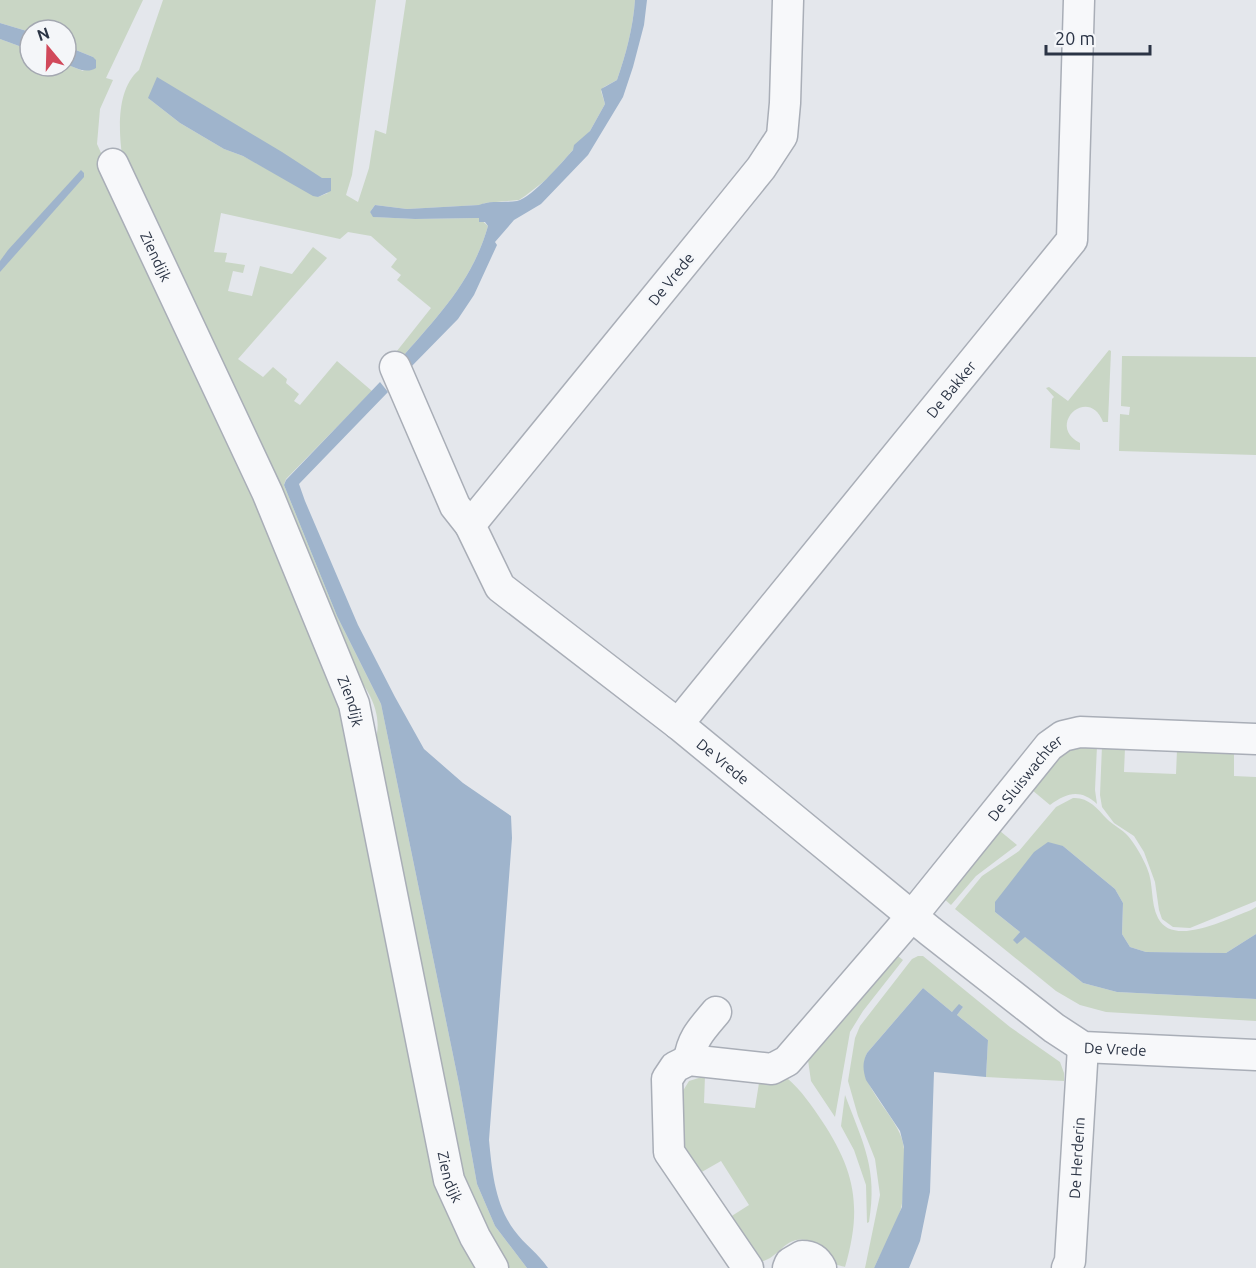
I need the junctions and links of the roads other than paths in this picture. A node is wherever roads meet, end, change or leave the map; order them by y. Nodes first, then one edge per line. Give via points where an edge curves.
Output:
1 (788, 0) edge
2 (1079, 0) edge
3 (113, 164) dead end
4 (395, 367) dead end
5 (470, 525) junction
6 (678, 724) junction
7 (1256, 739) edge
8 (912, 916) junction
9 (716, 1012) dead end
10 (1083, 1047) junction
11 (1256, 1055) edge
12 (689, 1060) junction
13 (494, 1268) edge
14 (748, 1268) edge
15 (788, 1268) edge
16 (821, 1268) edge
17 (1067, 1268) edge

1 - 5 street, De Vrede via 782,136 742,192
2 - 6 street, De Bakker via 1071,240
3 - 13 street, Ziendijk via 267,492 354,704 449,1180 475,1238
4 - 5 street, De Vrede via 455,506
5 - 6 street, De Vrede via 500,587
6 - 8 street, De Vrede
7 - 8 street, De Sluiswachter via 1080,732 1063,736 1048,746
8 - 10 street, De Vrede
8 - 12 street via 787,1061 772,1069
9 - 12 street via 696,1036
10 - 11 street, De Vrede
10 - 17 street, De Herderin
12 - 14 street via 675,1067 667,1079 669,1152
15 - 16 street via 802,1256 813,1258

